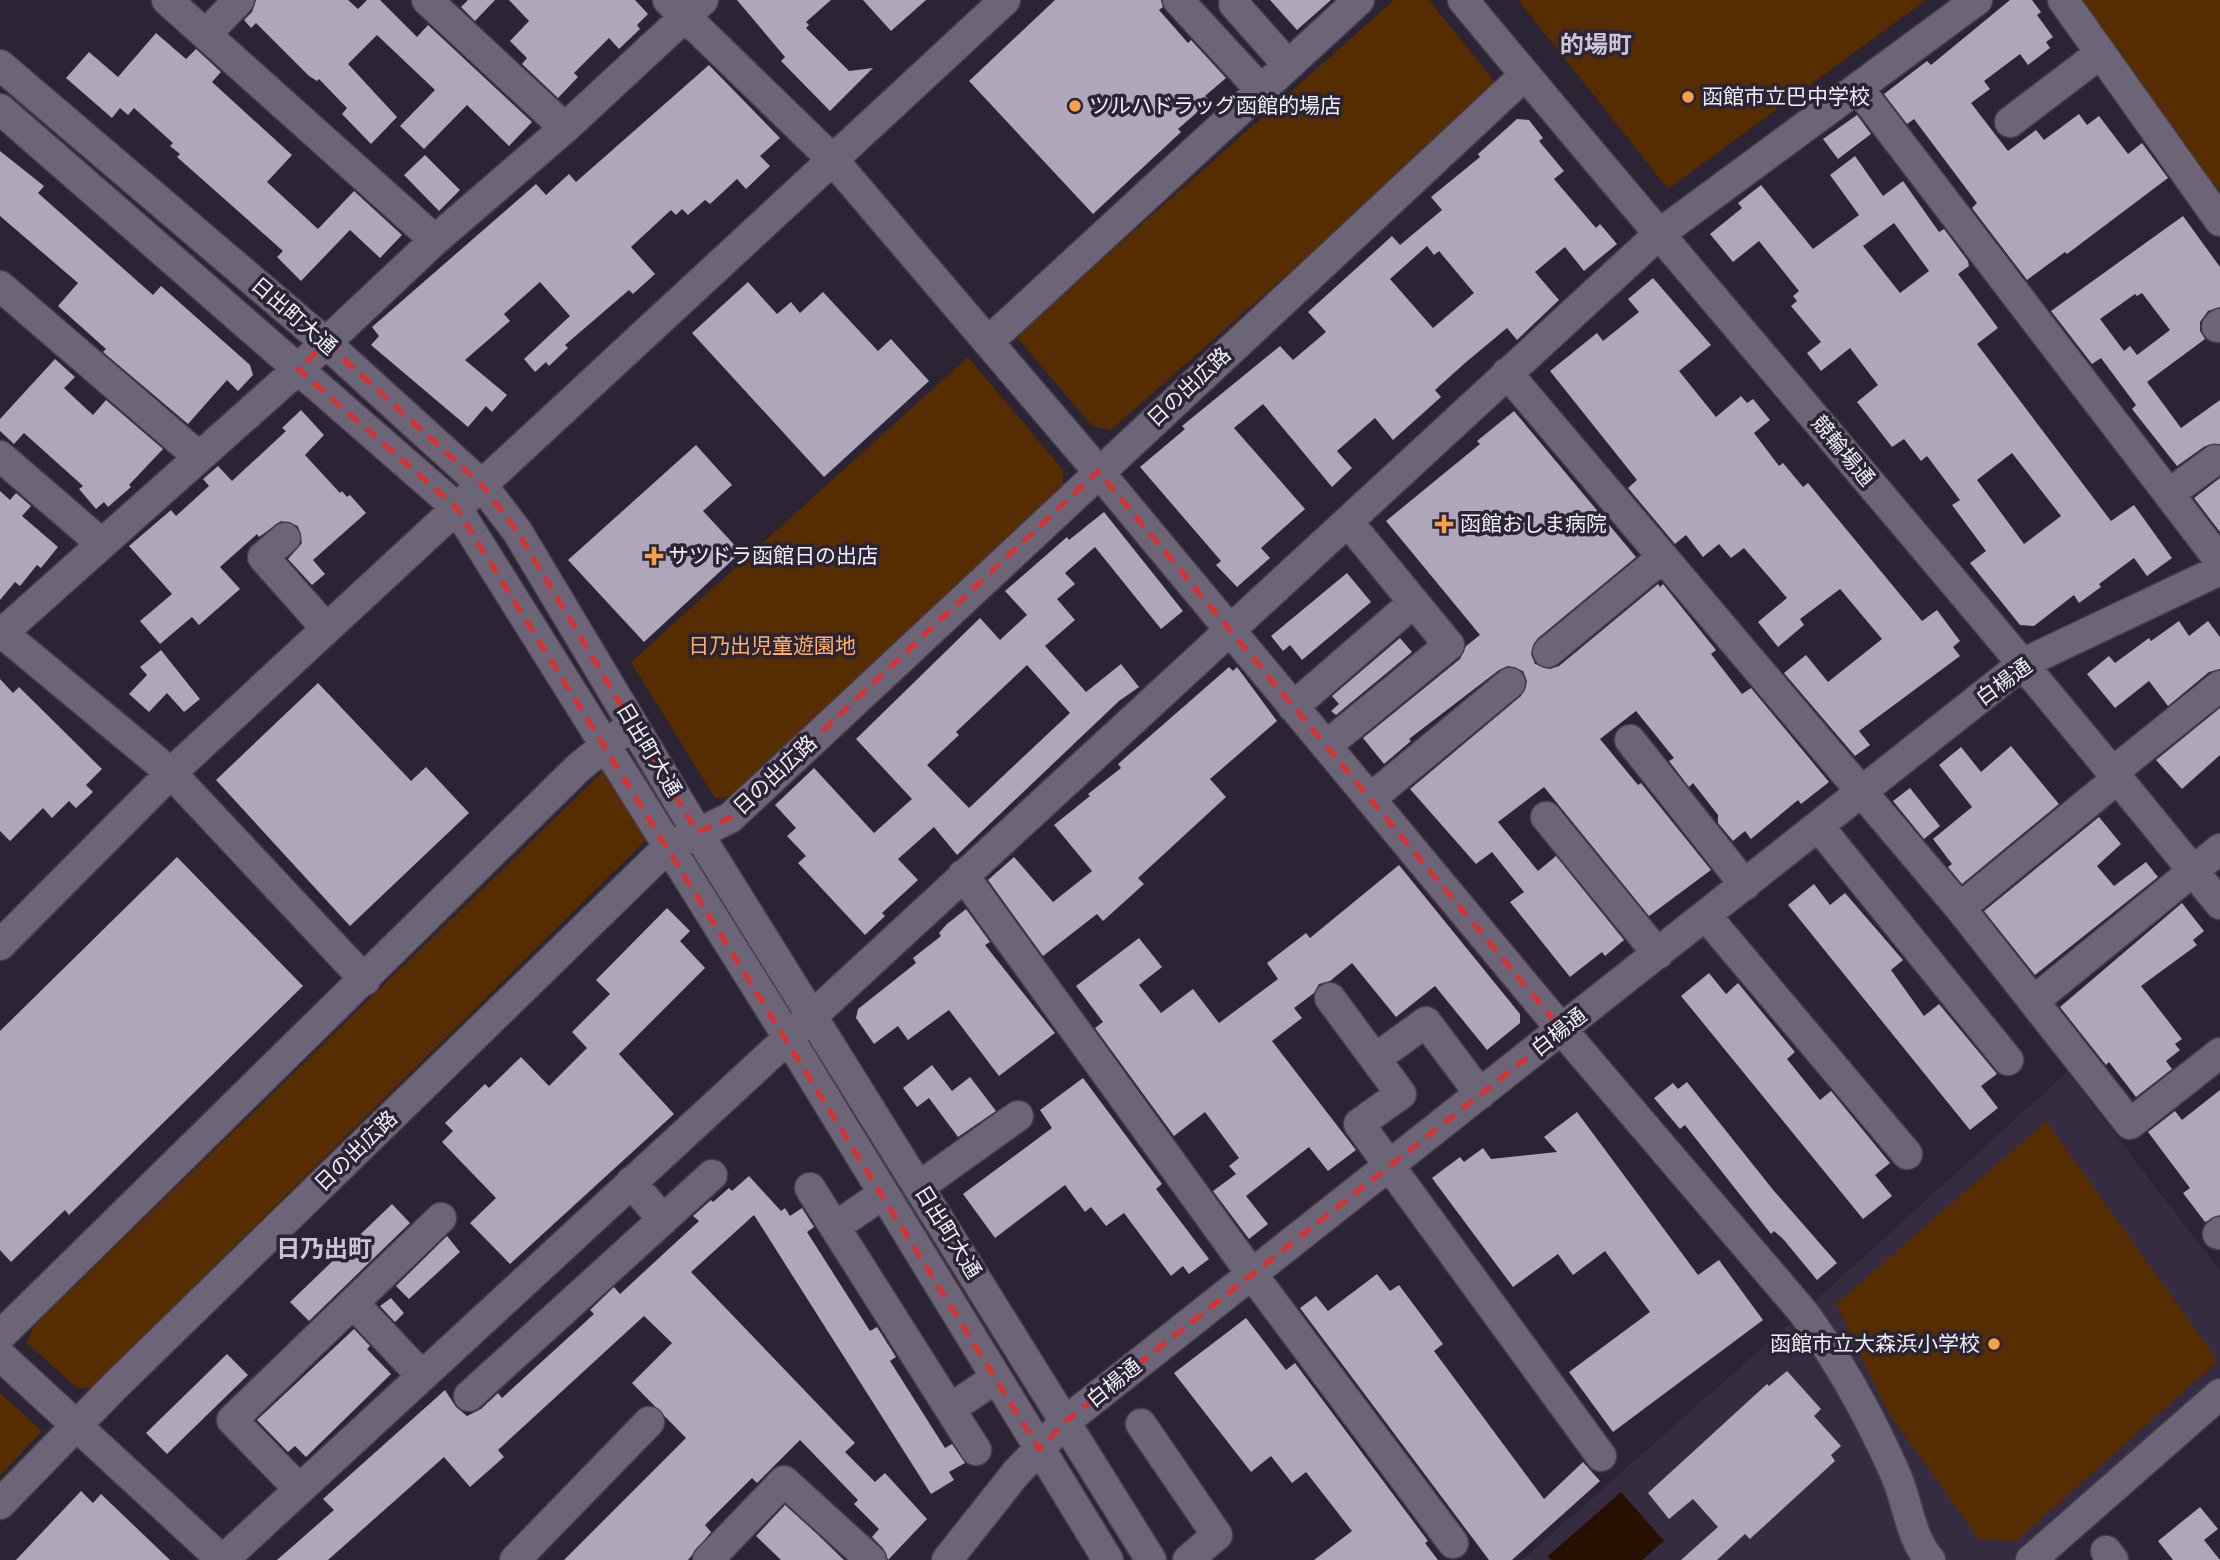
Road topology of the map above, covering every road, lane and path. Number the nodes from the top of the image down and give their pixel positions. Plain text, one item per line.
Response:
1 (167, 0) edge
2 (239, 0) edge
3 (427, 0) edge
4 (1178, 0) edge
5 (1359, 0) edge
6 (1463, 0) edge
7 (1977, 0) edge
8 (2063, 0) edge
9 (992, 4) edge
10 (1234, 4) dead end
11 (685, 6) edge
12 (206, 34) junction
13 (2101, 53) junction
14 (0, 65) edge
15 (1288, 65) junction
16 (1525, 75) junction
17 (1857, 88) junction
18 (1261, 90) junction
19 (0, 109) edge
20 (2010, 122) dead end
21 (565, 128) junction
22 (833, 160) junction
23 (2220, 221) edge
24 (1658, 235) junction
25 (435, 240) junction
26 (0, 286) edge
27 (988, 342) junction
28 (326, 343) junction
29 (298, 369) junction
30 (1507, 373) junction
31 (0, 456) edge
32 (199, 457) junction
33 (2215, 460) dead end
34 (1098, 471) junction
35 (481, 484) junction
36 (2169, 494) junction
37 (456, 507) junction
38 (1348, 522) junction
39 (285, 538) dead end
40 (102, 544) junction
41 (1663, 557) junction
42 (2220, 561) edge
43 (2220, 570) edge
44 (1414, 602) junction
45 (326, 628) junction
46 (1229, 630) junction
47 (1, 633) edge
48 (1548, 652) dead end
49 (2024, 663) junction
50 (1510, 683) dead end
51 (2220, 686) edge
52 (1293, 707) junction
53 (632, 724) junction
54 (1630, 740) dead end
55 (606, 745) junction
56 (1326, 746) junction
57 (171, 773) junction
58 (2115, 775) junction
59 (1861, 794) junction
60 (1370, 799) junction
61 (1546, 817) dead end
62 (1819, 827) junction
63 (697, 832) junction
64 (667, 848) junction
65 (2220, 849) edge
66 (2193, 871) junction
67 (962, 875) junction
68 (1745, 885) junction
69 (2220, 904) edge
70 (1960, 908) junction
71 (1706, 916) junction
72 (0, 945) edge
73 (1658, 954) junction
74 (365, 980) junction
75 (1330, 998) dead end
76 (2035, 1000) junction
77 (813, 1014) junction
78 (1562, 1030) junction
79 (788, 1037) junction
80 (2220, 1054) edge
81 (1375, 1059) junction
82 (2008, 1060) dead end
83 (1480, 1094) junction
84 (1017, 1116) dead end
85 (1907, 1154) dead end
86 (1389, 1165) junction
87 (712, 1175) dead end
88 (631, 1182) junction
89 (920, 1186) junction
90 (810, 1188) dead end
91 (883, 1194) junction
92 (442, 1218) dead end
93 (663, 1220) junction
94 (835, 1227) junction
95 (1251, 1273) junction
96 (353, 1303) junction
97 (478, 1324) junction
98 (0, 1335) edge
99 (0, 1355) edge
100 (509, 1360) junction
101 (422, 1376) junction
102 (996, 1378) junction
103 (2220, 1394) edge
104 (469, 1396) dead end
105 (950, 1409) junction
106 (1066, 1421) junction
107 (649, 1422) dead end
108 (76, 1424) junction
109 (1141, 1424) dead end
110 (1039, 1449) junction
111 (976, 1450) dead end
112 (1601, 1456) dead end
113 (299, 1489) junction
114 (0, 1504) edge
115 (1453, 1543) dead end
116 (222, 1560) edge
117 (515, 1560) edge
118 (709, 1560) edge
119 (872, 1560) edge
120 (947, 1560) edge
121 (1108, 1560) edge
122 (1151, 1560) edge
123 (1188, 1560) edge
124 (1930, 1560) edge
125 (2031, 1560) edge

1 - 12 street
2 - 12 street
3 - 21 street
4 - 18 street
5 - 15 street
6 - 16 street, 競輪場通
7 - 17 street
8 - 13 street
9 - 22 street
10 - 15 street
11 - 21 street
11 - 22 street
12 - 25 street
13 - 20 street
13 - 23 street
14 - 28 street, 日出町大通
15 - 18 street
16 - 24 street, 競輪場通
16 - 34 street, 日の出広路
17 - 24 street
17 - 36 street
18 - 27 street
19 - 29 street, 日出町大通
21 - 25 street
22 - 27 street
22 - 35 street
24 - 30 street
24 - 49 street, 競輪場通
25 - 28 street
26 - 32 street
27 - 34 street
28 - 29 street
28 - 35 street, 日出町大通
29 - 32 street
29 - 37 street, 日出町大通
30 - 38 street
30 - 41 street
31 - 40 street
32 - 40 street
33 - 36 street
34 - 46 street
34 - 63 street, 日の出広路
35 - 37 street
35 - 53 street, 日出町大通
36 - 42 street
37 - 45 street
37 - 55 street, 日出町大通
38 - 44 street
38 - 46 street
39 - 45 street
40 - 47 street
41 - 48 street
41 - 59 street
43 - 49 street, 白楊通
44 - 52 street
44 - 56 street
45 - 57 street
46 - 52 street
46 - 67 street
47 - 57 street
49 - 58 street, 競輪場通
49 - 59 street, 白楊通
50 - 60 street
51 - 58 street
52 - 56 street
53 - 55 street
53 - 63 street, 日出町大通
54 - 68 street
55 - 64 street, 日出町大通
55 - 74 street
56 - 60 street
57 - 72 street
57 - 74 street
58 - 66 street, 競輪場通
58 - 70 street
59 - 62 street, 白楊通
59 - 70 street
60 - 78 street
61 - 73 street
62 - 68 street, 白楊通
62 - 82 street
63 - 64 street, 日の出広路
63 - 77 street, 日出町大通
64 - 79 street, 日出町大通
64 - 108 street, 日の出広路
65 - 66 street
66 - 69 street, 競輪場通
66 - 76 street
67 - 77 street
67 - 95 street
68 - 71 street, 白楊通
70 - 76 street
71 - 73 street, 白楊通
71 - 85 street
73 - 78 street, 白楊通
74 - 98 street
75 - 81 street
76 - 80 street
77 - 79 street
77 - 89 street, 日出町大通
78 - 83 street, 白楊通
78 - 124 street
79 - 88 street
79 - 91 street, 日出町大通
81 - 83 street
81 - 86 street
83 - 86 street, 白楊通
84 - 89 street
86 - 95 street, 白楊通
86 - 112 street
87 - 93 street
88 - 93 street
88 - 97 street
89 - 106 street, 日出町大通
90 - 94 street
91 - 94 street
91 - 102 street, 日出町大通
92 - 96 street
93 - 100 street
94 - 105 street
95 - 106 street, 白楊通
95 - 115 street
96 - 101 street
96 - 113 street
97 - 100 street
97 - 101 street
99 - 108 street
100 - 104 street
101 - 113 street
102 - 105 street
102 - 110 street, 日出町大通
103 - 125 street
105 - 111 street
106 - 110 street, 白楊通
106 - 122 street, 日出町大通
107 - 117 street
108 - 114 street, 日の出広路
108 - 116 street
109 - 123 street
110 - 120 street, 白楊通
110 - 121 street, 日出町大通
113 - 116 street
118 - 119 street

